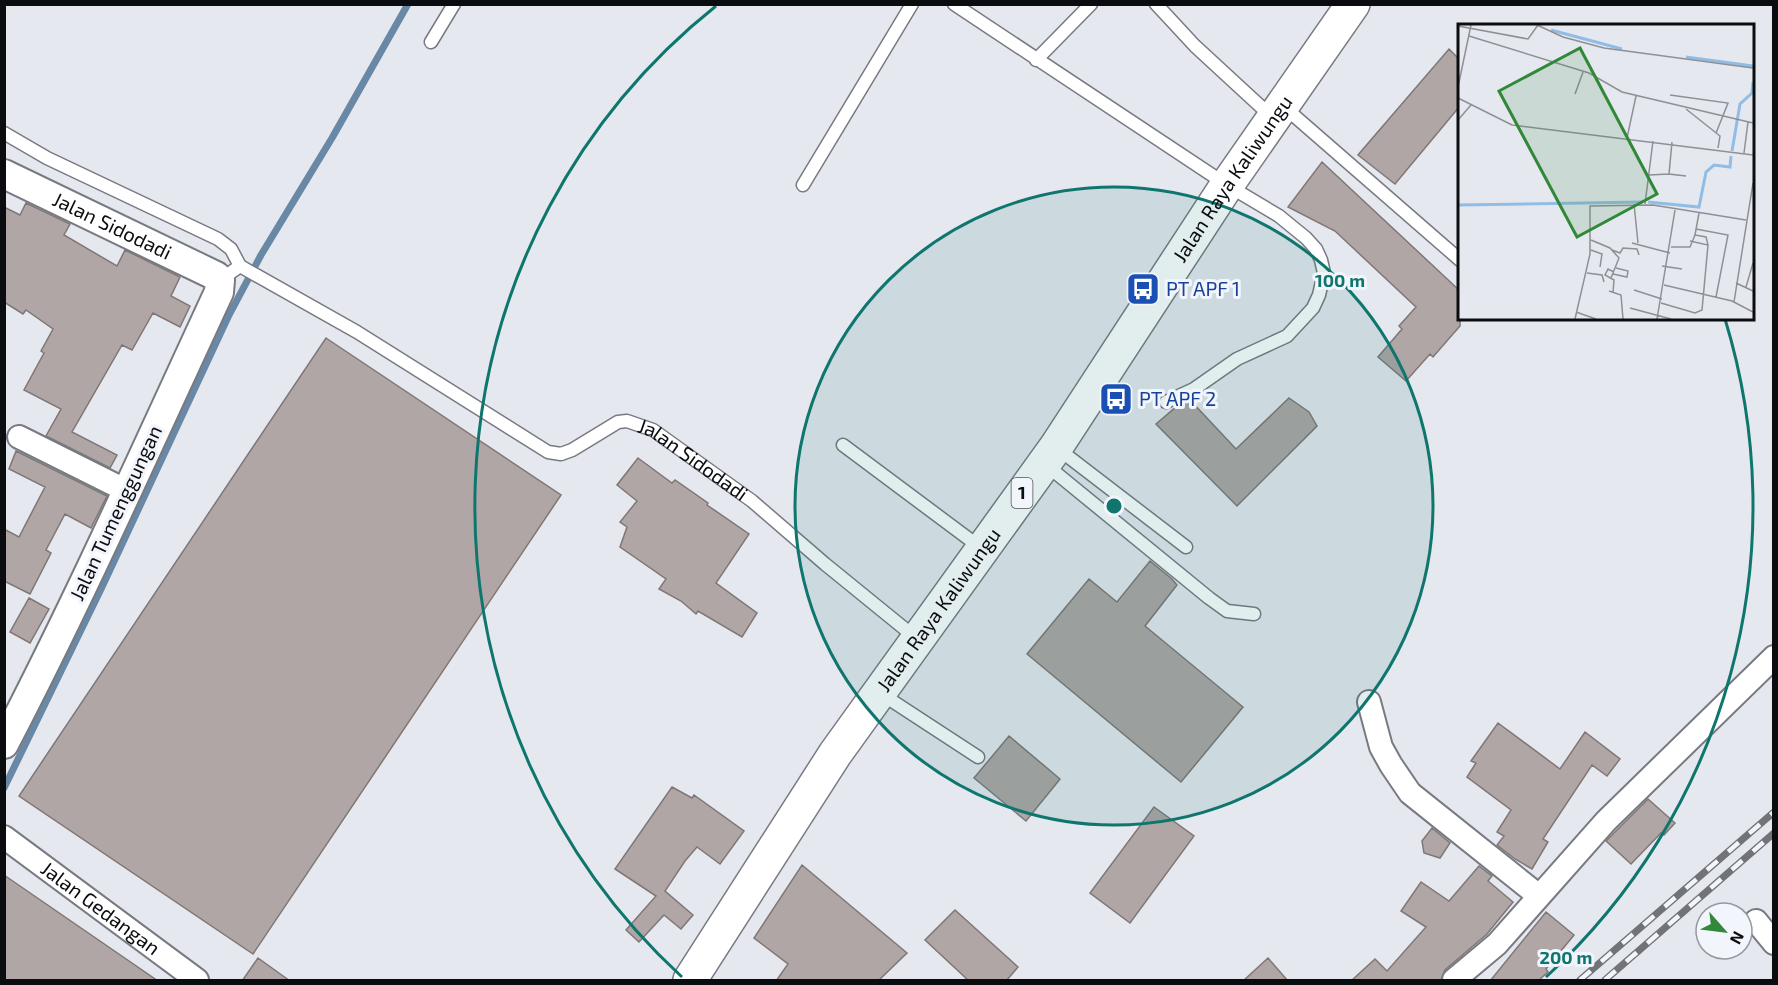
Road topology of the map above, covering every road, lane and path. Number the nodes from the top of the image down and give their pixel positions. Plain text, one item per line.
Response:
1 (454, 4) edge
2 (912, 4) edge
3 (954, 4) edge
4 (1091, 4) edge
5 (1156, 4) edge
6 (1353, 4) edge
7 (969, 8) edge
8 (431, 42) dead end
9 (1036, 60) junction
10 (1277, 112) junction
11 (4, 133) edge
12 (4, 174) edge
13 (803, 185) dead end
14 (1227, 185) junction
15 (1458, 258) edge
16 (235, 272) junction
17 (1166, 402) dead end
18 (19, 437) dead end
19 (843, 445) dead end
20 (1050, 455) junction
21 (128, 491) junction
22 (1186, 547) dead end
23 (982, 549) junction
24 (1254, 614) dead end
25 (917, 638) junction
26 (1773, 657) edge
27 (879, 693) junction
28 (1369, 702) dead end
29 (13, 705) edge
30 (4, 744) edge
31 (978, 757) dead end
32 (4, 837) edge
33 (1539, 896) junction
34 (1756, 921) dead end
35 (1773, 943) edge
36 (198, 981) edge
37 (690, 981) edge
38 (1454, 981) edge

1 - 8 lane
2 - 13 lane
3 - 7 lane
4 - 9 lane
5 - 10 lane
6 - 10 main road, Jalan Raya Kaliwungu / 1
7 - 9 lane
9 - 14 lane
10 - 14 main road, Jalan Raya Kaliwungu / 1
10 - 15 lane
11 - 16 lane
12 - 16 street, Jalan Sidodadi
14 - 17 lane
14 - 20 main road, Jalan Raya Kaliwungu / 1
16 - 21 street, Jalan Tumenggungan
16 - 25 lane, Jalan Sidodadi
18 - 21 street
19 - 23 lane
20 - 22 lane
20 - 23 main road, Jalan Raya Kaliwungu / 1
20 - 24 lane
21 - 29 street, Jalan Tumenggungan
23 - 25 main road, Jalan Raya Kaliwungu / 1
25 - 27 main road, Jalan Raya Kaliwungu / 1
26 - 33 street
27 - 31 lane
27 - 37 main road, Jalan Raya Kaliwungu / 1
28 - 33 street
29 - 30 street, Jalan Tumenggungan
32 - 36 street, Jalan Gedangan
33 - 38 street
34 - 35 street

